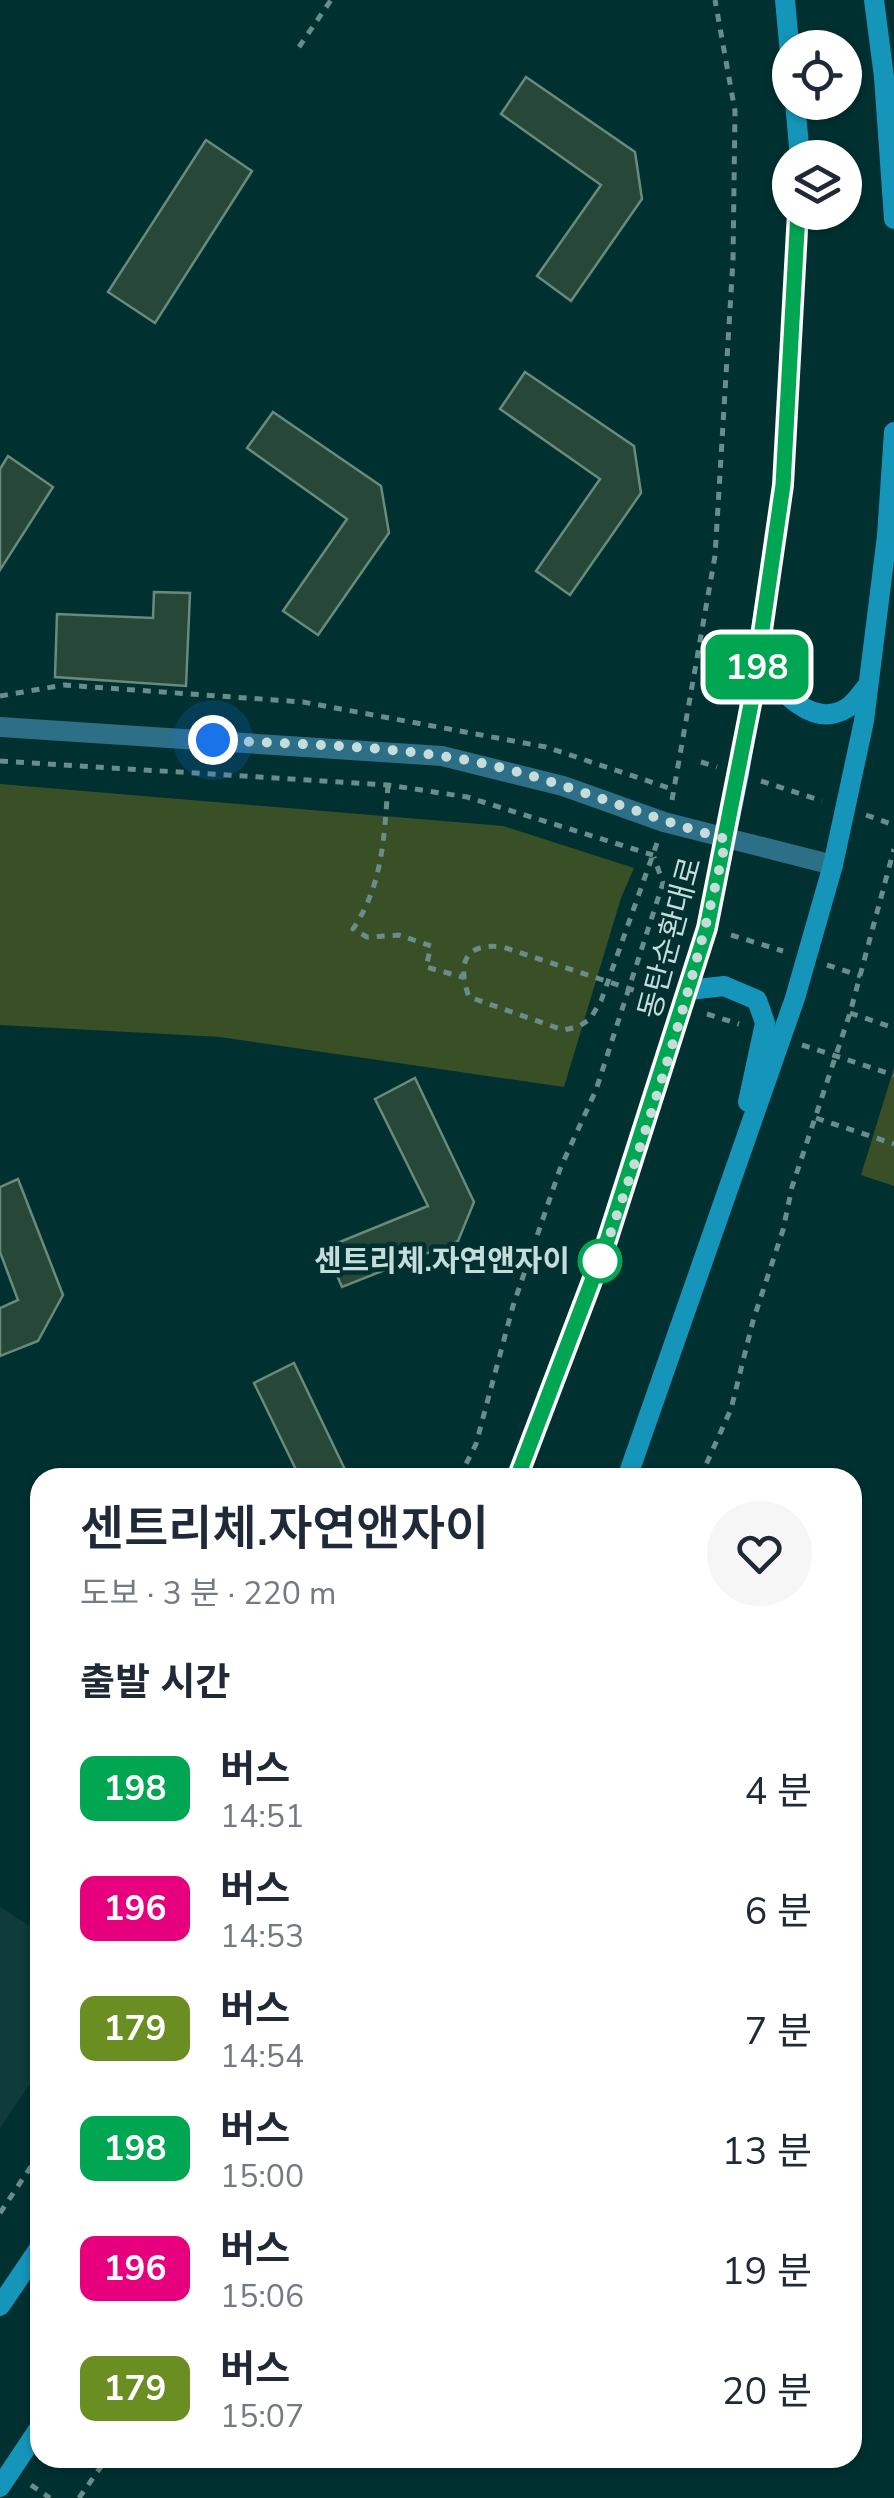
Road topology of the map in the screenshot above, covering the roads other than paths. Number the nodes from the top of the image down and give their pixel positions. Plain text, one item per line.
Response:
1 (784, 0) edge
2 (874, 0) edge
3 (787, 30) edge
4 (894, 219) edge
5 (797, 230) edge
6 (894, 432) edge
7 (758, 661) junction
8 (869, 684) junction
9 (0, 728) edge
10 (726, 839) junction
11 (832, 864) junction
12 (689, 990) junction
13 (740, 1159) junction
14 (521, 1468) edge
15 (631, 1468) edge
16 (30, 2262) edge
17 (0, 2306) edge
18 (30, 2442) edge
19 (0, 2487) edge

1 - 3 main road
2 - 4 main road
5 - 7 main road, 동탄순환대로
6 - 8 main road
7 - 8 main road
7 - 10 main road, 동탄순환대로
8 - 11 main road
9 - 10 street
10 - 11 street
10 - 12 main road, 동탄순환대로
11 - 13 main road
12 - 13 main road
12 - 14 main road, 동탄순환대로
13 - 15 main road
16 - 17 main road
18 - 19 main road

